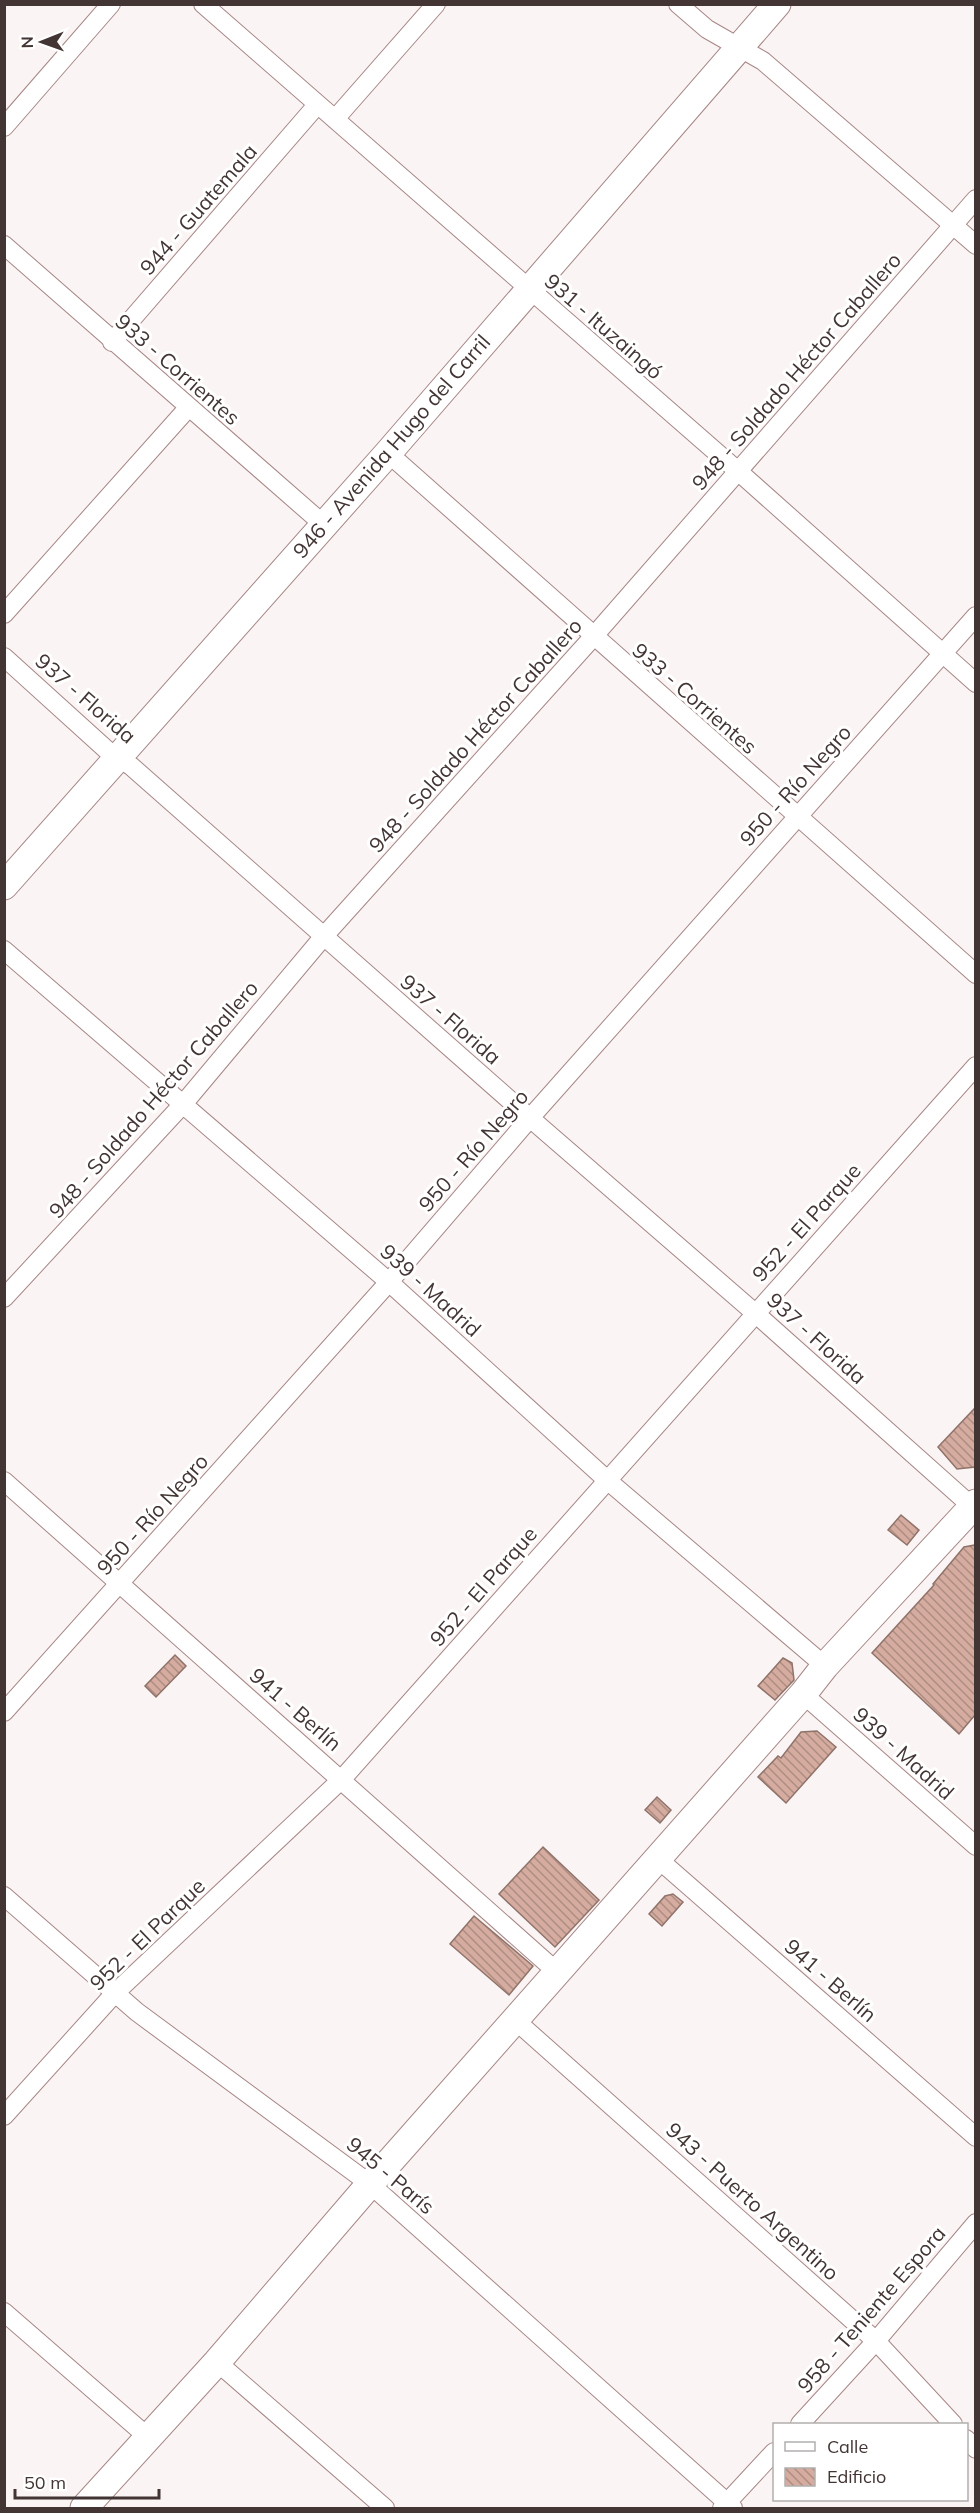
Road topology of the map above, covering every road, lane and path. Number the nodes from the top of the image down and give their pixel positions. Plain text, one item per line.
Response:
1 (111, 4) edge
2 (203, 4) edge
3 (436, 4) edge
4 (678, 4) edge
5 (777, 4) edge
6 (740, 47) junction
7 (317, 105) junction
8 (334, 118) junction
9 (4, 127) edge
10 (975, 199) edge
11 (952, 225) junction
12 (4, 245) edge
13 (975, 245) edge
14 (528, 290) junction
15 (112, 342) junction
16 (188, 408) junction
17 (388, 453) junction
18 (738, 472) junction
19 (323, 524) junction
20 (4, 614) edge
21 (975, 616) edge
22 (593, 637) junction
23 (942, 654) junction
24 (4, 657) edge
25 (975, 683) edge
26 (118, 758) junction
27 (796, 817) junction
28 (4, 886) edge
29 (324, 936) junction
30 (4, 950) edge
31 (975, 974) edge
32 (975, 1066) edge
33 (184, 1103) junction
34 (530, 1118) junction
35 (389, 1282) junction
36 (4, 1298) edge
37 (755, 1313) junction
38 (607, 1480) junction
39 (4, 1481) edge
40 (974, 1507) edge
41 (119, 1585) junction
42 (825, 1666) junction
43 (804, 1694) junction
44 (4, 1712) edge
45 (342, 1779) junction
46 (975, 1846) edge
47 (657, 1858) junction
48 (4, 1896) edge
49 (557, 1972) junction
50 (115, 1994) junction
51 (515, 2020) junction
52 (4, 2116) edge
53 (975, 2137) edge
54 (370, 2184) junction
55 (975, 2223) edge
56 (4, 2312) edge
57 (876, 2340) junction
58 (217, 2362) junction
59 (801, 2423) edge
60 (952, 2423) edge
61 (149, 2438) junction
62 (773, 2453) edge
63 (728, 2507) edge
64 (84, 2508) edge
65 (385, 2508) edge

1 - 9 street
2 - 7 street, 931 - Ituzaingó
3 - 8 street
4 - 6 street
5 - 6 main road, 946 - Avenida Hugo del Carril
6 - 11 street
6 - 14 main road, 946 - Avenida Hugo del Carril
7 - 8 street, 931 - Ituzaingó
7 - 15 street, 944 - Guatemala
8 - 14 street, 931 - Ituzaingó
10 - 11 street, 948 - Soldado Héctor Caballero
11 - 13 street
11 - 18 street, 948 - Soldado Héctor Caballero
12 - 15 street, 933 - Corrientes
14 - 17 main road, 946 - Avenida Hugo del Carril
14 - 18 street, 931 - Ituzaingó
15 - 16 street, 933 - Corrientes
16 - 19 street, 933 - Corrientes
16 - 20 street
17 - 19 main road, 946 - Avenida Hugo del Carril
17 - 22 street, 933 - Corrientes
18 - 22 street, 948 - Soldado Héctor Caballero
18 - 23 street, 931 - Ituzaingó
19 - 26 main road, 946 - Avenida Hugo del Carril
21 - 23 street, 950 - Río Negro
22 - 27 street, 933 - Corrientes
22 - 29 street, 948 - Soldado Héctor Caballero
23 - 25 street, 931 - Ituzaingó
23 - 27 street, 950 - Río Negro
24 - 26 street, 937 - Florida
26 - 28 main road, 946 - Avenida Hugo del Carril
26 - 29 street, 937 - Florida
27 - 31 street, 933 - Corrientes
27 - 34 street, 950 - Río Negro
29 - 33 street, 948 - Soldado Héctor Caballero
29 - 34 street, 937 - Florida
30 - 33 street, 939 - Madrid
32 - 37 street, 952 - El Parque
33 - 35 street, 939 - Madrid
33 - 36 street, 948 - Soldado Héctor Caballero
34 - 35 street, 950 - Río Negro
34 - 37 street, 937 - Florida
35 - 38 street, 939 - Madrid
35 - 41 street, 950 - Río Negro
37 - 38 street, 952 - El Parque
37 - 40 street, 937 - Florida
38 - 42 street, 939 - Madrid
38 - 45 street, 952 - El Parque
39 - 41 street, 941 - Berlín
40 - 42 main road
41 - 44 street, 950 - Río Negro
41 - 45 street, 941 - Berlín
42 - 43 main road
43 - 46 street, 939 - Madrid
43 - 47 main road
45 - 49 street, 941 - Berlín
45 - 50 street, 952 - El Parque
47 - 49 main road
47 - 53 street, 941 - Berlín
48 - 50 street, 945 - París
49 - 51 main road
50 - 52 street, 952 - El Parque
50 - 54 street, 945 - París
51 - 54 main road
51 - 57 street, 943 - Puerto Argentino
54 - 58 main road
54 - 63 street, 945 - París
55 - 57 street, 958 - Teniente Espora
56 - 61 street
57 - 59 street, 958 - Teniente Espora
57 - 60 street, 943 - Puerto Argentino
58 - 61 main road
58 - 65 street
61 - 64 main road
62 - 63 street

